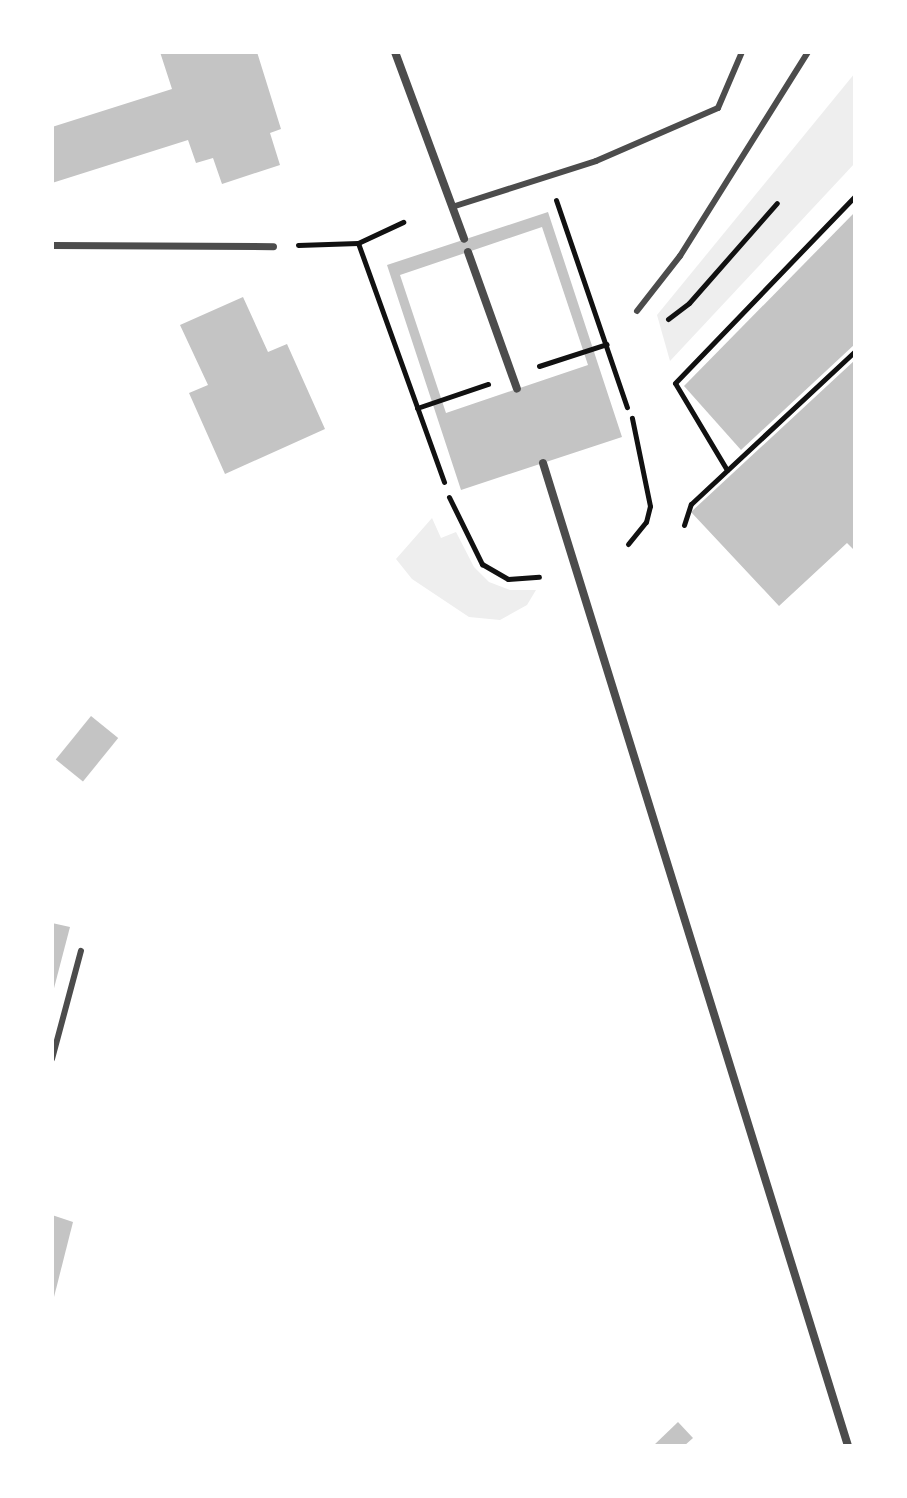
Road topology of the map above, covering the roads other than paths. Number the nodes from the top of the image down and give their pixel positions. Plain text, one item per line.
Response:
1 (395, 52) edge
2 (742, 52) edge
3 (808, 52) edge
4 (452, 207) junction
5 (464, 239) dead end
6 (52, 245) edge
7 (273, 246) road end
8 (468, 252) dead end
9 (637, 311) dead end
10 (517, 389) dead end
11 (543, 463) dead end
12 (81, 951) dead end
13 (52, 1059) edge
14 (848, 1446) edge

1 - 4 street
2 - 4 lane
3 - 9 lane
4 - 5 street
6 - 7 street
8 - 10 street
11 - 14 street
12 - 13 lane

